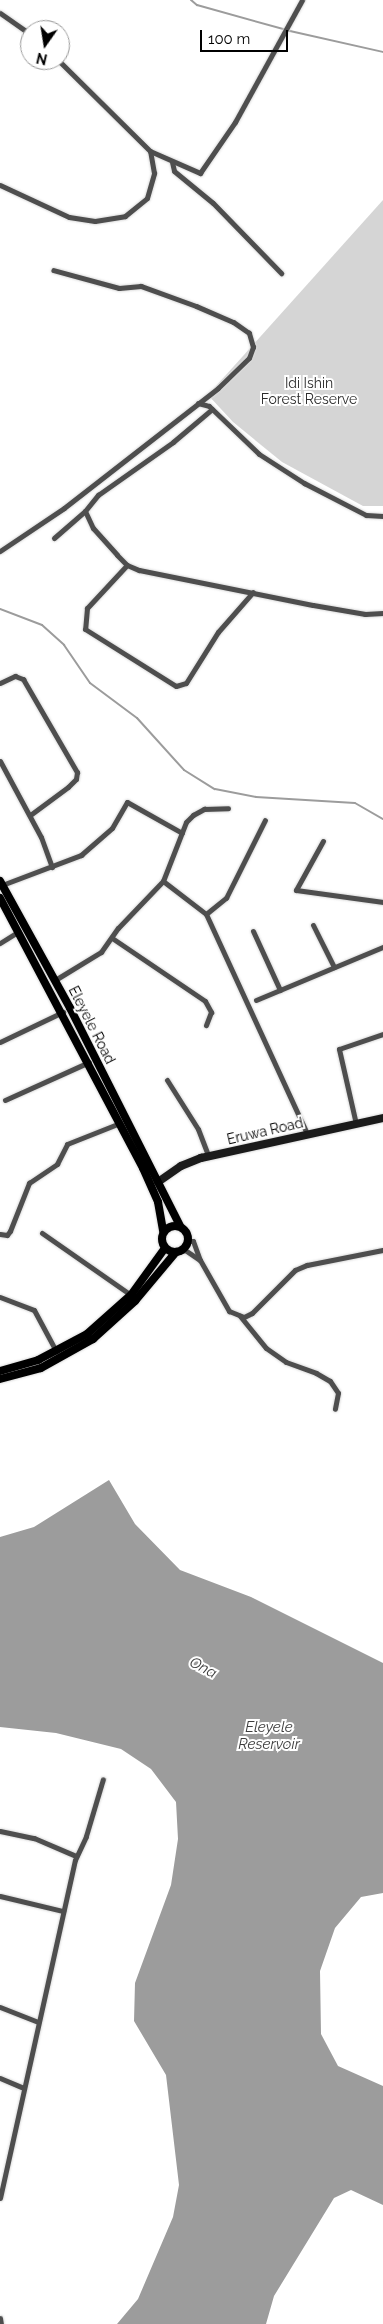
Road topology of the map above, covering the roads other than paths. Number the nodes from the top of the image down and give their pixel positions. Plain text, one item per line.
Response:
1 (302, 0) edge
2 (0, 14) edge
3 (20, 27) edge
4 (68, 70) edge
5 (150, 151) junction
6 (172, 162) junction
7 (0, 185) edge
8 (53, 270) dead end
9 (281, 273) dead end
10 (192, 408) junction
11 (212, 409) junction
12 (85, 511) junction
13 (383, 516) edge
14 (54, 538) dead end
15 (0, 550) edge
16 (127, 565) junction
17 (253, 592) junction
18 (383, 613) edge
19 (0, 683) edge
20 (0, 760) edge
21 (228, 808) dead end
22 (30, 815) junction
23 (265, 820) dead end
24 (182, 833) junction
25 (323, 841) dead end
26 (52, 867) junction
27 (163, 881) junction
28 (1, 883) edge
29 (0, 898) edge
30 (383, 902) edge
31 (206, 914) junction
32 (314, 925) dead end
33 (19, 931) junction
34 (253, 931) dead end
35 (112, 938) junction
36 (0, 943) edge
37 (383, 947) edge
38 (334, 967) junction
39 (55, 980) junction
40 (280, 990) junction
41 (256, 1000) dead end
42 (63, 1012) junction
43 (206, 1025) dead end
44 (383, 1034) edge
45 (0, 1042) edge
46 (89, 1062) junction
47 (167, 1080) dead end
48 (106, 1088) junction
49 (5, 1100) dead end
50 (118, 1110) junction
51 (383, 1118) edge
52 (120, 1124) junction
53 (356, 1124) junction
54 (307, 1134) junction
55 (209, 1157) junction
56 (155, 1185) junction
57 (180, 1226) junction
58 (163, 1231) junction
59 (0, 1234) edge
60 (42, 1234) dead end
61 (188, 1241) junction
62 (165, 1248) junction
63 (383, 1250) edge
64 (178, 1252) junction
65 (200, 1260) junction
66 (131, 1295) junction
67 (0, 1296) edge
68 (240, 1316) junction
69 (57, 1352) junction
70 (0, 1371) edge
71 (0, 1378) edge
72 (335, 1409) dead end
73 (103, 1779) dead end
74 (0, 1831) edge
75 (76, 1856) junction
76 (0, 1896) edge
77 (64, 1911) junction
78 (0, 2007) edge
79 (38, 2022) junction
80 (0, 2078) edge
81 (24, 2088) junction
82 (0, 2195) edge
83 (0, 2318) edge
84 (1, 2324) edge

1 - 6 street
2 - 3 street
4 - 5 street
5 - 6 street
5 - 7 street
6 - 9 street
8 - 10 street
10 - 11 street
10 - 15 street
11 - 12 street
11 - 13 street
12 - 14 street
12 - 16 street
16 - 17 street
16 - 17 street
17 - 18 street
19 - 22 street
20 - 22 street
21 - 24 street
22 - 26 street
23 - 31 street
24 - 26 street
24 - 27 street
25 - 30 street
26 - 28 street
27 - 31 street
27 - 35 street
28 - 39 main road, Eleyele Road
29 - 33 main road, Eleyele Road
31 - 54 street
32 - 38 street
33 - 36 street
33 - 42 main road, Eleyele Road
34 - 40 street
35 - 39 street
35 - 43 street
37 - 38 street
38 - 40 street
39 - 48 main road, Eleyele Road
40 - 41 street
42 - 45 street
42 - 46 main road, Eleyele Road
44 - 53 street
46 - 48 main road, Eleyele Road
46 - 49 street
47 - 55 street
48 - 50 main road, Eleyele Road
50 - 52 main road, Eleyele Road
50 - 56 main road, Eleyele Road
51 - 53 main road, Eruwa Road
52 - 56 main road, Eleyele Road
52 - 59 street
53 - 54 main road, Eruwa Road
54 - 55 main road, Eruwa Road
55 - 56 main road, Eruwa Road
56 - 57 main road
56 - 58 main road
57 - 58 main road
57 - 61 main road
58 - 62 main road
60 - 66 street
61 - 64 main road
61 - 65 street
62 - 64 main road
62 - 66 main road
63 - 68 street
64 - 65 street
64 - 71 main road
65 - 68 street
66 - 69 main road
67 - 69 street
68 - 72 street
69 - 70 main road
73 - 75 street
74 - 75 street
75 - 77 street
76 - 77 street
77 - 79 street
78 - 79 street
79 - 81 street
80 - 81 street
81 - 82 street
83 - 84 street

